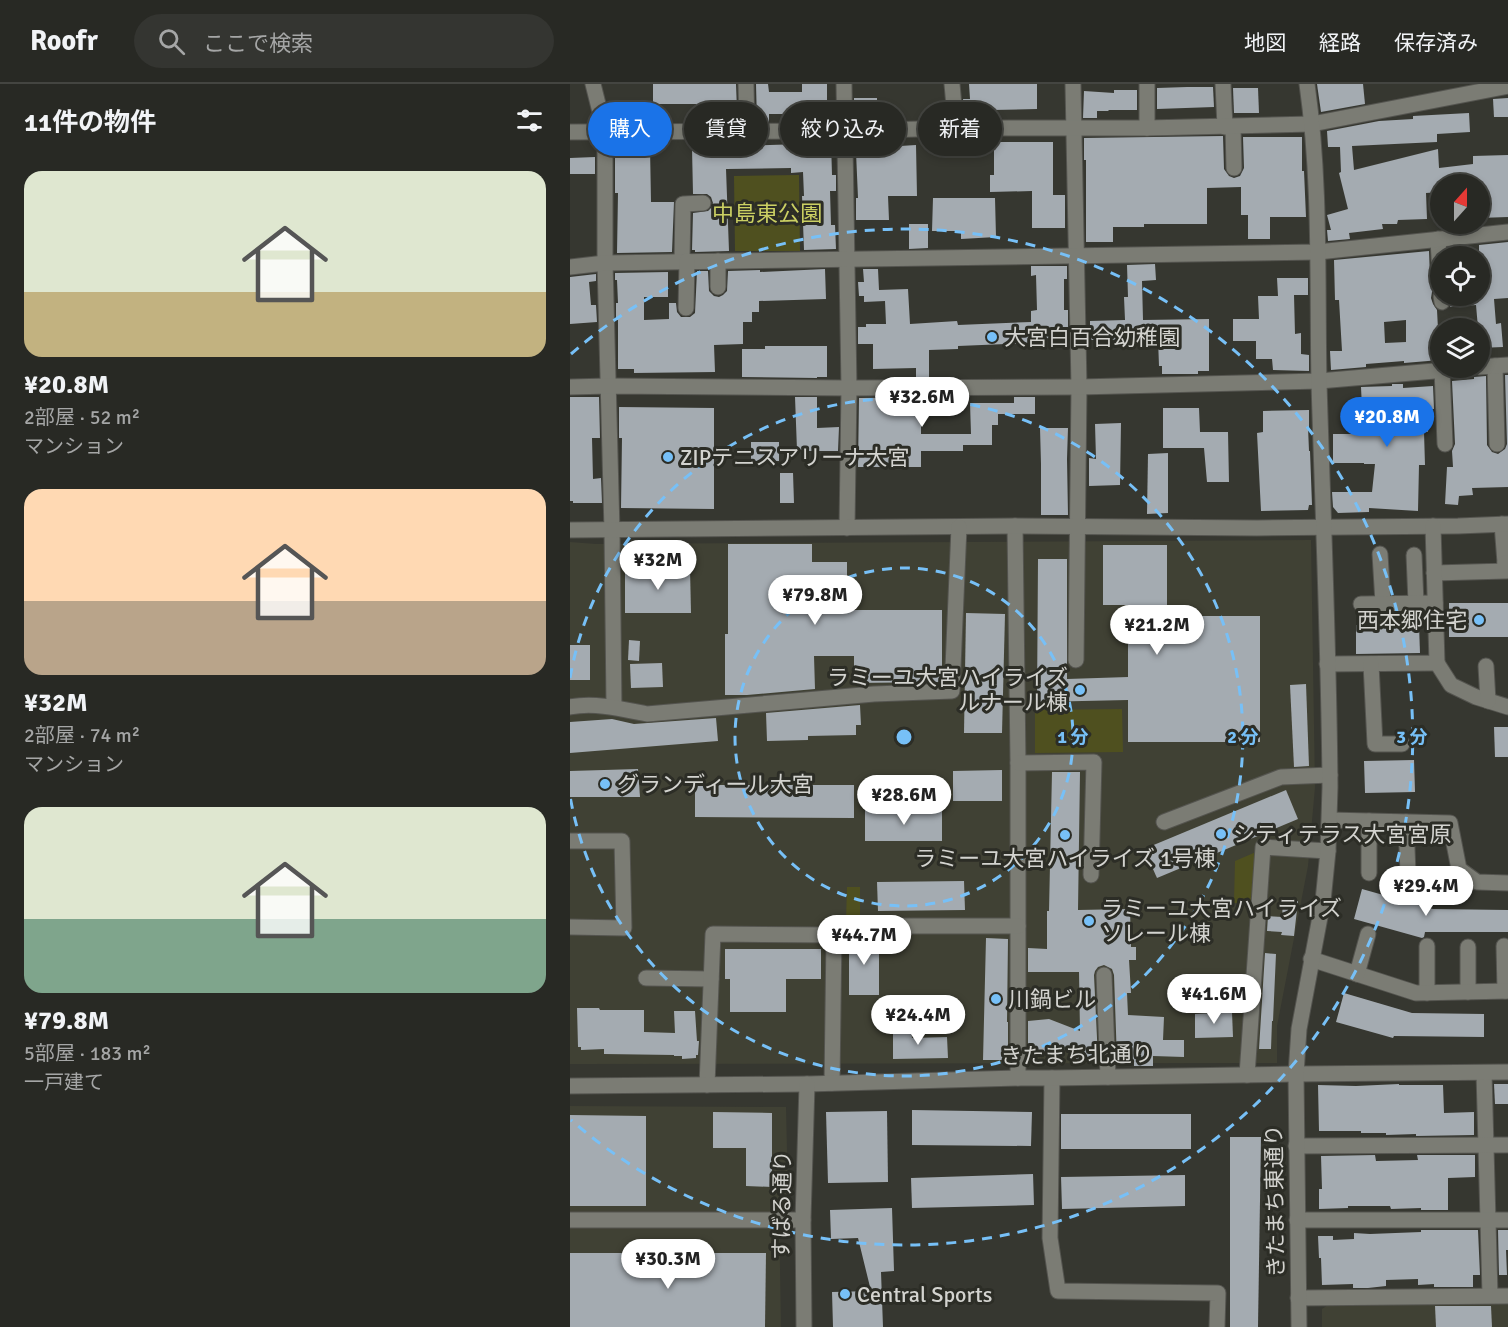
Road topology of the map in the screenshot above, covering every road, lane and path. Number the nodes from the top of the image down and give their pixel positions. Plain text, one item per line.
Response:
1 (593, 84) edge
2 (746, 84) edge
3 (844, 84) edge
4 (952, 84) edge
5 (1073, 84) edge
6 (1147, 84) edge
7 (1223, 84) edge
8 (1307, 84) edge
9 (1508, 86) edge
10 (598, 102) edge
11 (746, 102) edge
12 (844, 102) edge
13 (954, 102) edge
14 (1312, 124) junction
15 (1229, 127) junction
16 (1147, 128) junction
17 (1002, 129) edge
18 (1073, 129) junction
19 (570, 132) edge
20 (588, 132) edge
21 (605, 156) edge
22 (846, 156) edge
23 (1234, 168) dead end
24 (703, 202) dead end
25 (1508, 232) edge
26 (1438, 239) junction
27 (1438, 246) edge
28 (1318, 252) junction
29 (1076, 255) junction
30 (848, 259) junction
31 (685, 261) junction
32 (718, 261) junction
33 (605, 263) junction
34 (570, 267) edge
35 (718, 287) dead end
36 (686, 308) dead end
37 (1501, 365) edge
38 (1430, 370) edge
39 (1442, 378) edge
40 (1319, 381) junction
41 (608, 386) junction
42 (570, 387) edge
43 (1079, 387) junction
44 (849, 388) junction
45 (1445, 444) dead end
46 (1497, 444) dead end
47 (1505, 524) edge
48 (1016, 526) junction
49 (1433, 526) junction
50 (958, 527) junction
51 (1078, 527) junction
52 (847, 528) junction
53 (1324, 528) junction
54 (570, 530) edge
55 (612, 531) junction
56 (1380, 554) dead end
57 (1414, 555) dead end
58 (1507, 563) edge
59 (1434, 573) junction
60 (1383, 603) junction
61 (1416, 603) junction
62 (1435, 603) junction
63 (1361, 604) dead end
64 (1076, 660) dead end
65 (1437, 663) junction
66 (1327, 664) junction
67 (1371, 664) junction
68 (1486, 666) dead end
69 (1488, 701) junction
70 (570, 707) edge
71 (614, 707) junction
72 (1508, 707) edge
73 (1402, 744) dead end
74 (1018, 763) junction
75 (1330, 775) junction
76 (1330, 820) junction
77 (1369, 821) junction
78 (1164, 822) dead end
79 (1406, 822) junction
80 (570, 841) edge
81 (1328, 851) junction
82 (1369, 873) dead end
83 (1408, 874) dead end
84 (1091, 875) dead end
85 (1508, 883) edge
86 (861, 926) dead end
87 (1018, 926) junction
88 (570, 927) edge
89 (1368, 934) dead end
90 (1427, 946) dead end
91 (1504, 946) dead end
92 (1468, 947) dead end
93 (1311, 959) junction
94 (1357, 974) junction
95 (1104, 975) dead end
96 (646, 978) dead end
97 (711, 979) junction
98 (1506, 991) edge
99 (1468, 992) junction
100 (1427, 993) junction
101 (1484, 1072) junction
102 (1508, 1072) edge
103 (1296, 1074) junction
104 (1247, 1075) junction
105 (1018, 1077) junction
106 (1108, 1077) junction
107 (1052, 1078) junction
108 (832, 1083) junction
109 (807, 1084) junction
110 (708, 1085) junction
111 (570, 1086) edge
112 (1486, 1144) junction
113 (1508, 1145) edge
114 (1296, 1146) junction
115 (570, 1220) edge
116 (803, 1220) junction
117 (1297, 1220) junction
118 (1488, 1220) junction
119 (1508, 1220) edge
120 (1490, 1295) junction
121 (1508, 1296) edge
122 (1298, 1298) junction
123 (804, 1327) edge
124 (1217, 1327) edge
125 (1299, 1327) edge

1 - 10 street
2 - 11 street
3 - 12 street
4 - 13 street
5 - 18 street
6 - 16 street
7 - 15 street
8 - 14 street, きたまち東通り
9 - 14 street
14 - 15 street
14 - 28 street, きたまち東通り
15 - 16 street
15 - 23 street
16 - 18 street
17 - 18 street
18 - 29 street
19 - 20 street
21 - 33 street
22 - 30 street
24 - 31 street
25 - 26 street
26 - 27 street
26 - 28 street
28 - 29 street
28 - 40 street, きたまち東通り
29 - 30 street
29 - 43 street
30 - 32 street
30 - 44 street
31 - 32 street
31 - 33 street
31 - 36 street
32 - 35 street
33 - 34 street
33 - 41 street
37 - 46 street
38 - 40 street
39 - 45 street
40 - 43 street
40 - 53 street, きたまち東通り
41 - 42 street
41 - 44 street
41 - 55 street
43 - 44 street
43 - 51 street
44 - 52 street
47 - 49 street
47 - 58 street
48 - 50 street
48 - 51 street
48 - 74 street
49 - 53 street
49 - 59 street
50 - 52 street
50 - 71 street
51 - 53 street
51 - 64 street
52 - 55 street
53 - 66 street, きたまち東通り
54 - 55 street
55 - 71 street
56 - 60 street
57 - 61 street
58 - 59 street
59 - 62 street
60 - 61 street
60 - 63 street
61 - 62 street
62 - 65 street
65 - 67 street
65 - 69 street
66 - 67 street
66 - 75 street, きたまち東通り
67 - 73 street
68 - 69 street
69 - 72 street
70 - 71 street
74 - 84 street
74 - 87 street
75 - 76 street, きたまち東通り
75 - 78 street
76 - 77 street
76 - 81 street, きたまち東通り
77 - 79 street
77 - 82 street
79 - 83 street
79 - 85 street
80 - 88 street
81 - 93 street, きたまち東通り
81 - 104 street
86 - 87 street
87 - 105 street
89 - 94 street
90 - 100 street
91 - 98 street
92 - 99 street
93 - 94 street
93 - 103 street, きたまち東通り
94 - 100 street
95 - 106 street
96 - 97 street
97 - 108 street
97 - 110 street
98 - 99 street
99 - 100 street
101 - 102 street, きたまち北通り
101 - 103 street, きたまち北通り
101 - 112 street
103 - 104 street, きたまち北通り
103 - 114 street, きたまち東通り
104 - 106 street, きたまち北通り
105 - 107 street, きたまち北通り
105 - 108 street, きたまち北通り
106 - 107 street, きたまち北通り
107 - 124 street
108 - 109 street, きたまち北通り
109 - 110 street, きたまち北通り
109 - 116 street, すばる通り
110 - 111 street, きたまち北通り
112 - 113 street
112 - 114 street
112 - 118 street
114 - 117 street, きたまち東通り
115 - 116 street
116 - 123 street, すばる通り
117 - 118 street
117 - 122 street, きたまち東通り
118 - 119 street
118 - 120 street
120 - 121 street
120 - 122 street
122 - 125 street, きたまち東通り

